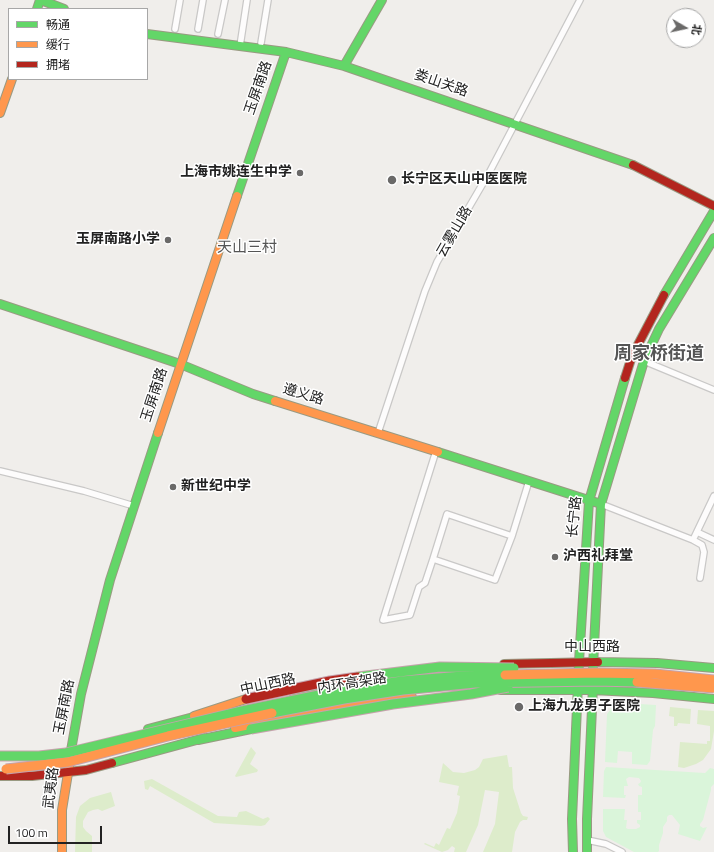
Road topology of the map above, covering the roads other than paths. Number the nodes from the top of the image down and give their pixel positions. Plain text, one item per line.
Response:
1 (40, 0) edge
2 (180, 0) edge
3 (203, 0) edge
4 (225, 0) edge
5 (247, 0) edge
6 (268, 0) edge
7 (382, 0) edge
8 (580, 0) edge
9 (61, 8) edge
10 (175, 29) dead end
11 (198, 29) dead end
12 (148, 34) edge
13 (218, 34) dead end
14 (261, 43) dead end
15 (240, 46) junction
16 (286, 52) junction
17 (344, 66) junction
18 (12, 80) edge
19 (0, 113) edge
20 (514, 124) junction
21 (714, 206) edge
22 (714, 211) edge
23 (714, 238) edge
24 (0, 304) edge
25 (644, 361) junction
26 (180, 364) junction
27 (714, 390) edge
28 (378, 432) junction
29 (436, 451) junction
30 (0, 471) edge
31 (529, 481) junction
32 (714, 496) edge
33 (589, 500) junction
34 (601, 504) junction
35 (134, 506) junction
36 (697, 532) junction
37 (512, 536) junction
38 (693, 540) junction
39 (714, 540) edge
40 (433, 559) junction
41 (700, 578) dead end
42 (579, 662) junction
43 (594, 662) junction
44 (714, 667) edge
45 (596, 672) junction
46 (714, 680) edge
47 (531, 682) junction
48 (714, 688) edge
49 (578, 690) junction
50 (592, 690) junction
51 (714, 699) edge
52 (194, 716) junction
53 (198, 740) junction
54 (71, 752) junction
55 (0, 755) edge
56 (0, 769) edge
57 (68, 772) junction
58 (0, 776) edge
59 (587, 840) junction
60 (62, 852) edge
61 (573, 852) edge
62 (587, 852) edge
63 (622, 852) edge

1 - 9 main road
2 - 10 street
3 - 11 street
4 - 13 street
5 - 15 street
6 - 14 street
7 - 17 main road
8 - 20 street, 云雾山路
12 - 15 main road, 娄山关路
15 - 16 main road, 娄山关路
16 - 17 main road, 娄山关路
16 - 26 main road, 玉屏南路
17 - 20 main road, 娄山关路
18 - 19 main road
20 - 21 main road, 娄山关路
20 - 28 street, 云雾山路
22 - 33 main road, 长宁路
23 - 25 main road, 长宁路
24 - 26 main road, 遵义路
25 - 27 street
25 - 34 main road, 长宁路
26 - 28 main road, 遵义路
26 - 35 main road, 玉屏南路
28 - 29 main road, 遵义路
29 - 31 main road, 遵义路
29 - 40 street
30 - 35 street
31 - 33 main road, 遵义路
31 - 37 street
32 - 36 street
33 - 34 main road, 遵义路
33 - 42 main road, 长宁路
34 - 38 street
34 - 43 main road, 长宁路
35 - 54 main road, 玉屏南路
36 - 38 street
36 - 39 street
37 - 40 street
37 - 40 street
38 - 41 street
42 - 43 main road, 中山西路
42 - 49 main road, 长宁路
42 - 52 main road, 中山西路
43 - 44 main road, 中山西路
43 - 50 main road, 长宁路
45 - 46 main road, 内环高架路, bridge
45 - 52 main road, bridge
45 - 55 main road, 内环高架路, bridge
47 - 48 main road, 内环高架路, bridge
47 - 53 main road, bridge
47 - 56 main road, 内环高架路, bridge
49 - 50 main road
49 - 53 main road
49 - 61 main road, 长宁路
50 - 51 main road
50 - 59 main road, 长宁路
52 - 54 main road, 中山西路
53 - 57 main road
54 - 55 main road, 中山西路
54 - 57 main road, 武夷路
57 - 58 main road
57 - 60 main road, 武夷路
59 - 62 main road, 长宁路
59 - 63 street

